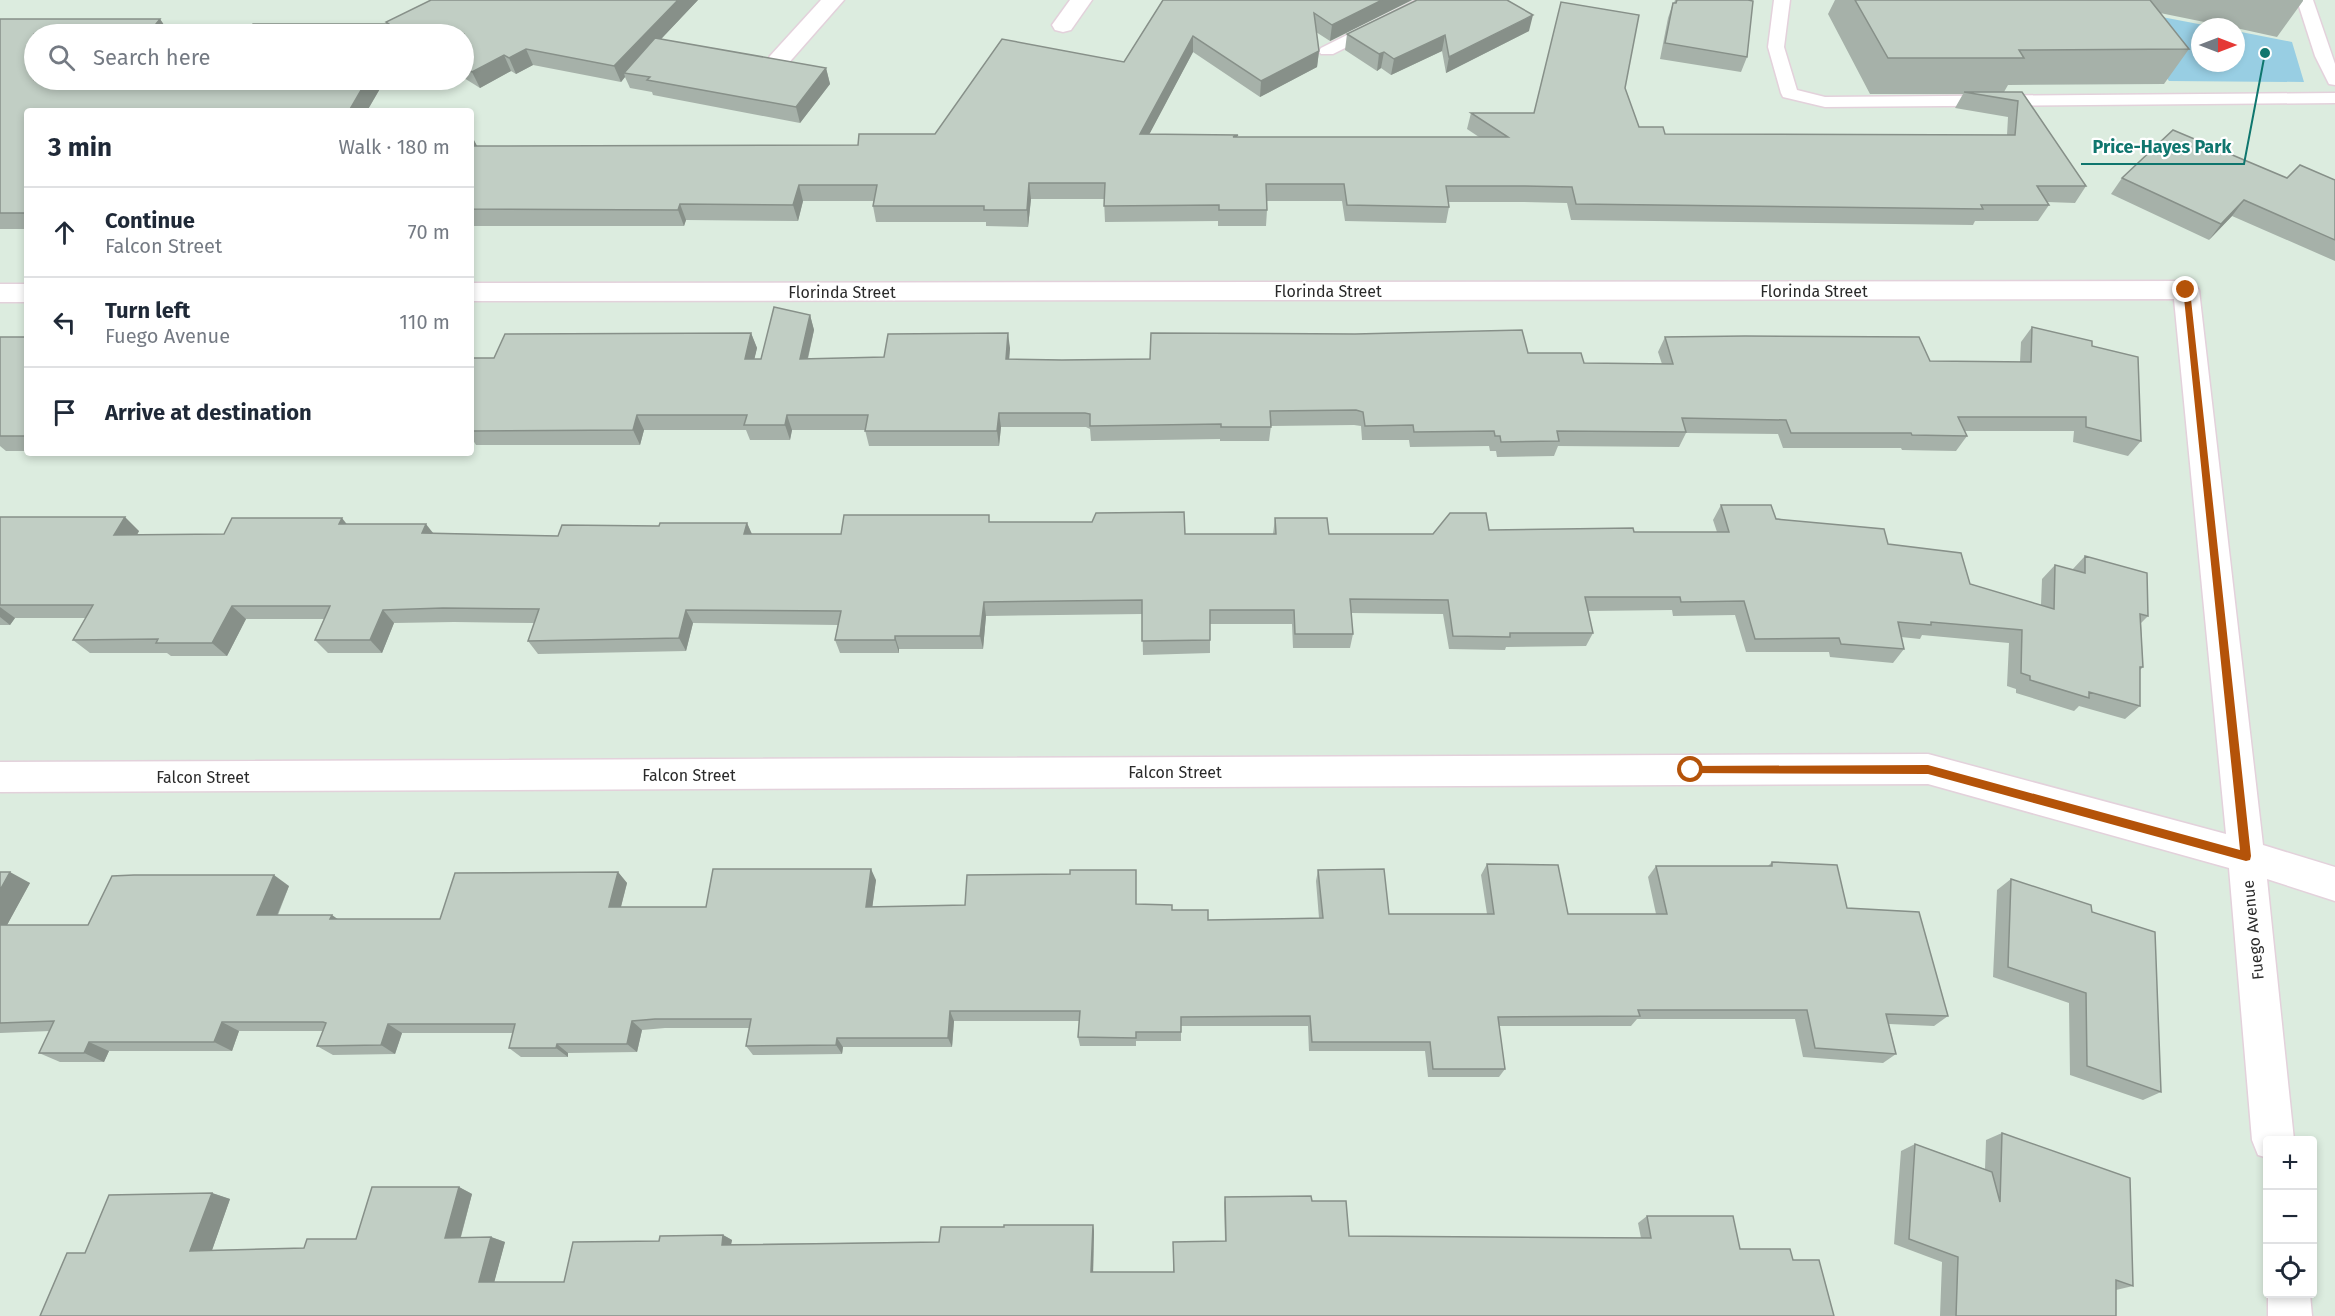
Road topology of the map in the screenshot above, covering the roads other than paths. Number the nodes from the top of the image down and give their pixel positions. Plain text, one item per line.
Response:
1 (833, 0) edge
2 (1081, 0) edge
3 (1429, 0) edge
4 (1782, 0) edge
5 (2305, 0) edge
6 (1063, 24) dead end
7 (1327, 51) dead end
8 (778, 61) edge
9 (2335, 80) edge
10 (2335, 98) edge
11 (2186, 290) joint
12 (474, 292) edge
13 (0, 293) edge
14 (24, 293) edge
15 (0, 777) edge
16 (2246, 856) junction
17 (2335, 884) edge
18 (2273, 1136) edge
19 (2288, 1298) edge
20 (2290, 1316) edge

1 - 8 street
2 - 6 street
3 - 7 lane
4 - 10 lane
5 - 9 lane
11 - 12 street, Florinda Street
11 - 16 street, Fuego Avenue
13 - 14 street
15 - 16 street, Falcon Street
16 - 17 street, Falcon Street
16 - 18 street, Fuego Avenue
19 - 20 street

